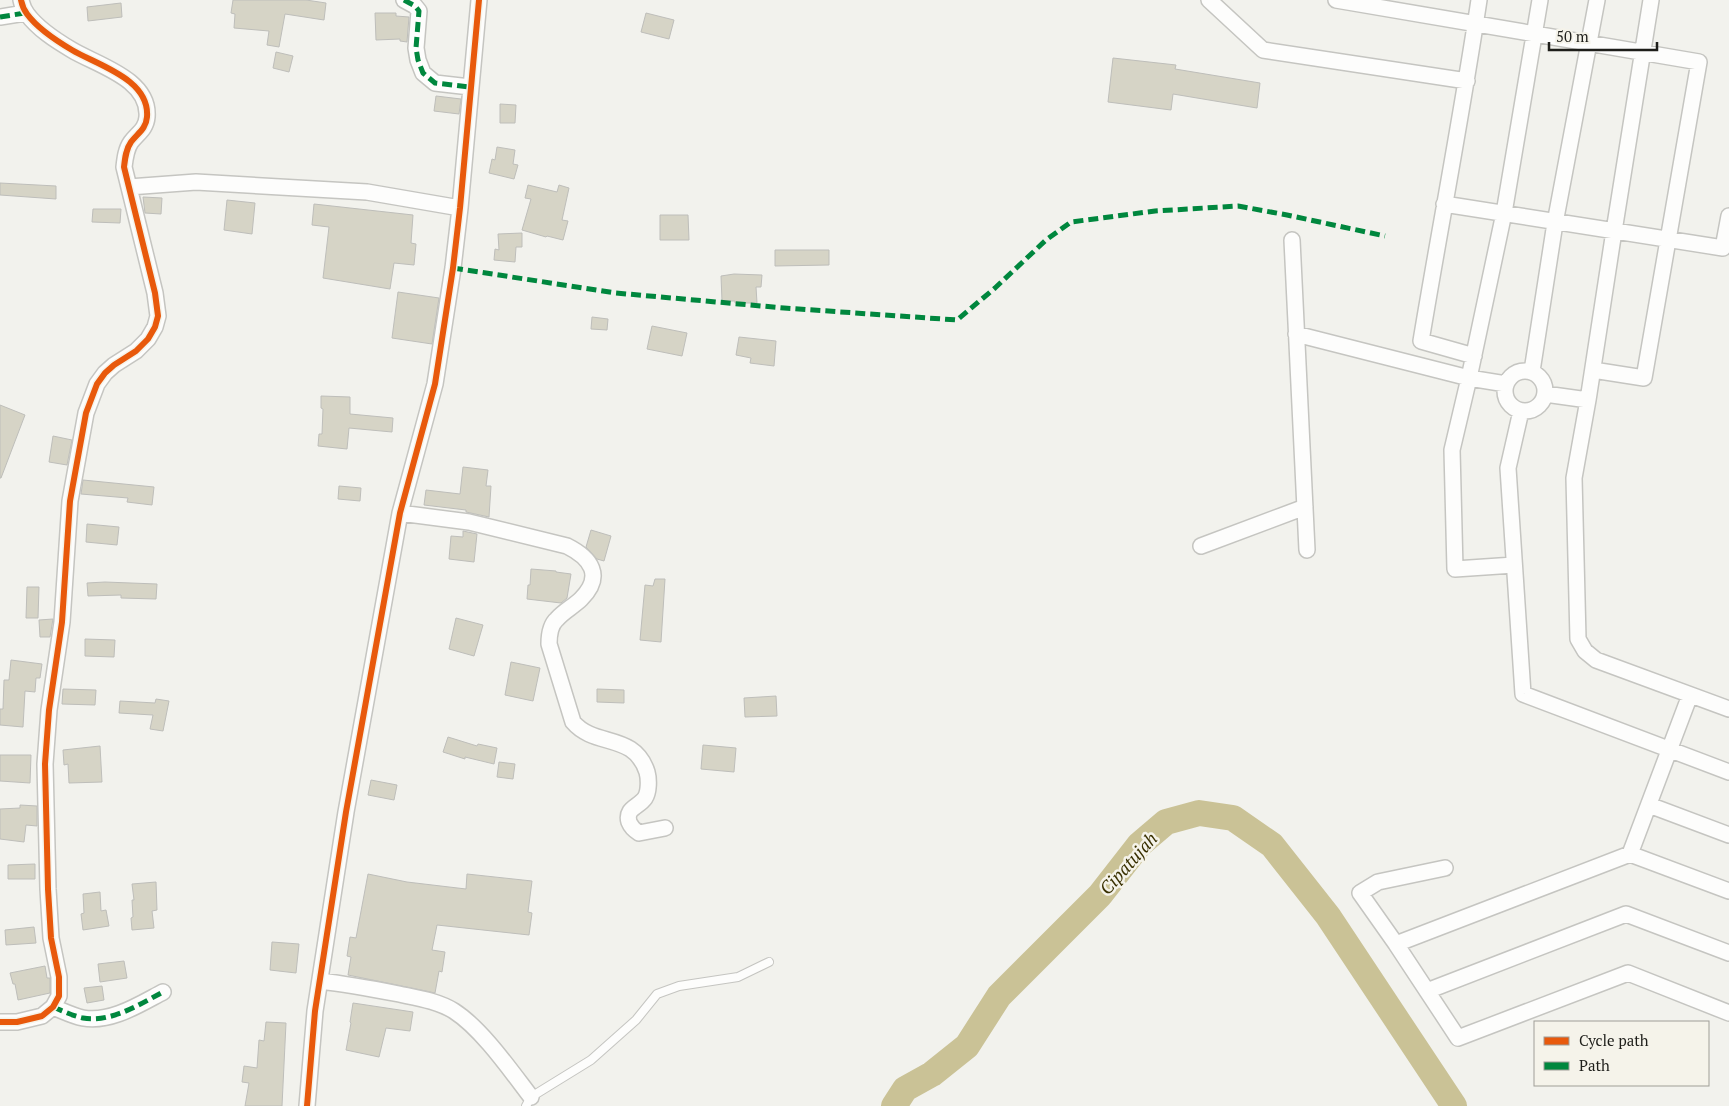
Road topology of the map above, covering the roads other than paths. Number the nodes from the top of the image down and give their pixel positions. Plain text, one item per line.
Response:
1 (404, 0) edge
2 (478, 0) edge
3 (1209, 0) edge
4 (1336, 0) edge
5 (1479, 0) edge
6 (1540, 0) edge
7 (1597, 0) edge
8 (1651, 0) edge
9 (23, 6) edge
10 (0, 17) edge
11 (1476, 23) junction
12 (1535, 33) junction
13 (1590, 43) junction
14 (1643, 52) junction
15 (1468, 81) junction
16 (470, 87) junction
17 (129, 187) junction
18 (1444, 204) junction
19 (460, 208) junction
20 (1504, 213) junction
21 (1729, 216) edge
22 (1555, 222) junction
23 (1614, 230) junction
24 (1668, 239) junction
25 (1292, 240) dead end
26 (1296, 334) junction
27 (1474, 356) junction
28 (1593, 370) junction
29 (1532, 371) junction
30 (1469, 378) junction
31 (1506, 384) junction
32 (1545, 394) junction
33 (1588, 400) junction
34 (1521, 411) junction
35 (1305, 507) junction
36 (400, 514) junction
37 (1201, 546) dead end
38 (1307, 550) dead end
39 (1514, 565) junction
40 (1690, 695) junction
41 (1729, 710) edge
42 (1670, 749) junction
43 (1729, 772) edge
44 (1649, 805) junction
45 (665, 828) dead end
46 (1729, 835) edge
47 (1630, 854) junction
48 (1445, 868) dead end
49 (1729, 891) edge
50 (1396, 944) junction
51 (1729, 953) edge
52 (769, 962) dead end
53 (320, 981) junction
54 (1427, 991) junction
55 (164, 992) dead end
56 (53, 1007) junction
57 (1729, 1013) edge
58 (0, 1022) edge
59 (529, 1102) edge
60 (307, 1106) edge

1 - 16 street
2 - 16 street
3 - 15 street
4 - 11 street
5 - 11 street
6 - 12 street
7 - 13 street
8 - 14 street
9 - 10 street
9 - 17 street
11 - 12 street
11 - 15 street
12 - 13 street
12 - 20 street
13 - 14 street
13 - 22 street
14 - 23 street
14 - 24 street
15 - 18 street
16 - 19 street
17 - 19 street
17 - 56 street
18 - 20 street
18 - 27 street
19 - 36 street
20 - 22 street
20 - 27 street
21 - 24 street
22 - 23 street
22 - 29 street
23 - 24 street
23 - 28 street
24 - 28 street
25 - 26 street
26 - 30 street
26 - 35 street
27 - 30 street
28 - 33 street
29 - 31 street
29 - 32 street
30 - 31 street
30 - 39 street
31 - 34 street
32 - 33 street
32 - 34 street
33 - 40 street
34 - 39 street
35 - 37 street
35 - 38 street
36 - 45 street
36 - 53 street
39 - 42 street
40 - 41 street
40 - 42 street
42 - 43 street
42 - 44 street
44 - 46 street
44 - 47 street
47 - 49 street
47 - 50 street
48 - 50 street
50 - 54 street
51 - 54 street
52 - 59 lane
53 - 59 street
53 - 60 street
54 - 57 street
55 - 56 street
56 - 58 street

